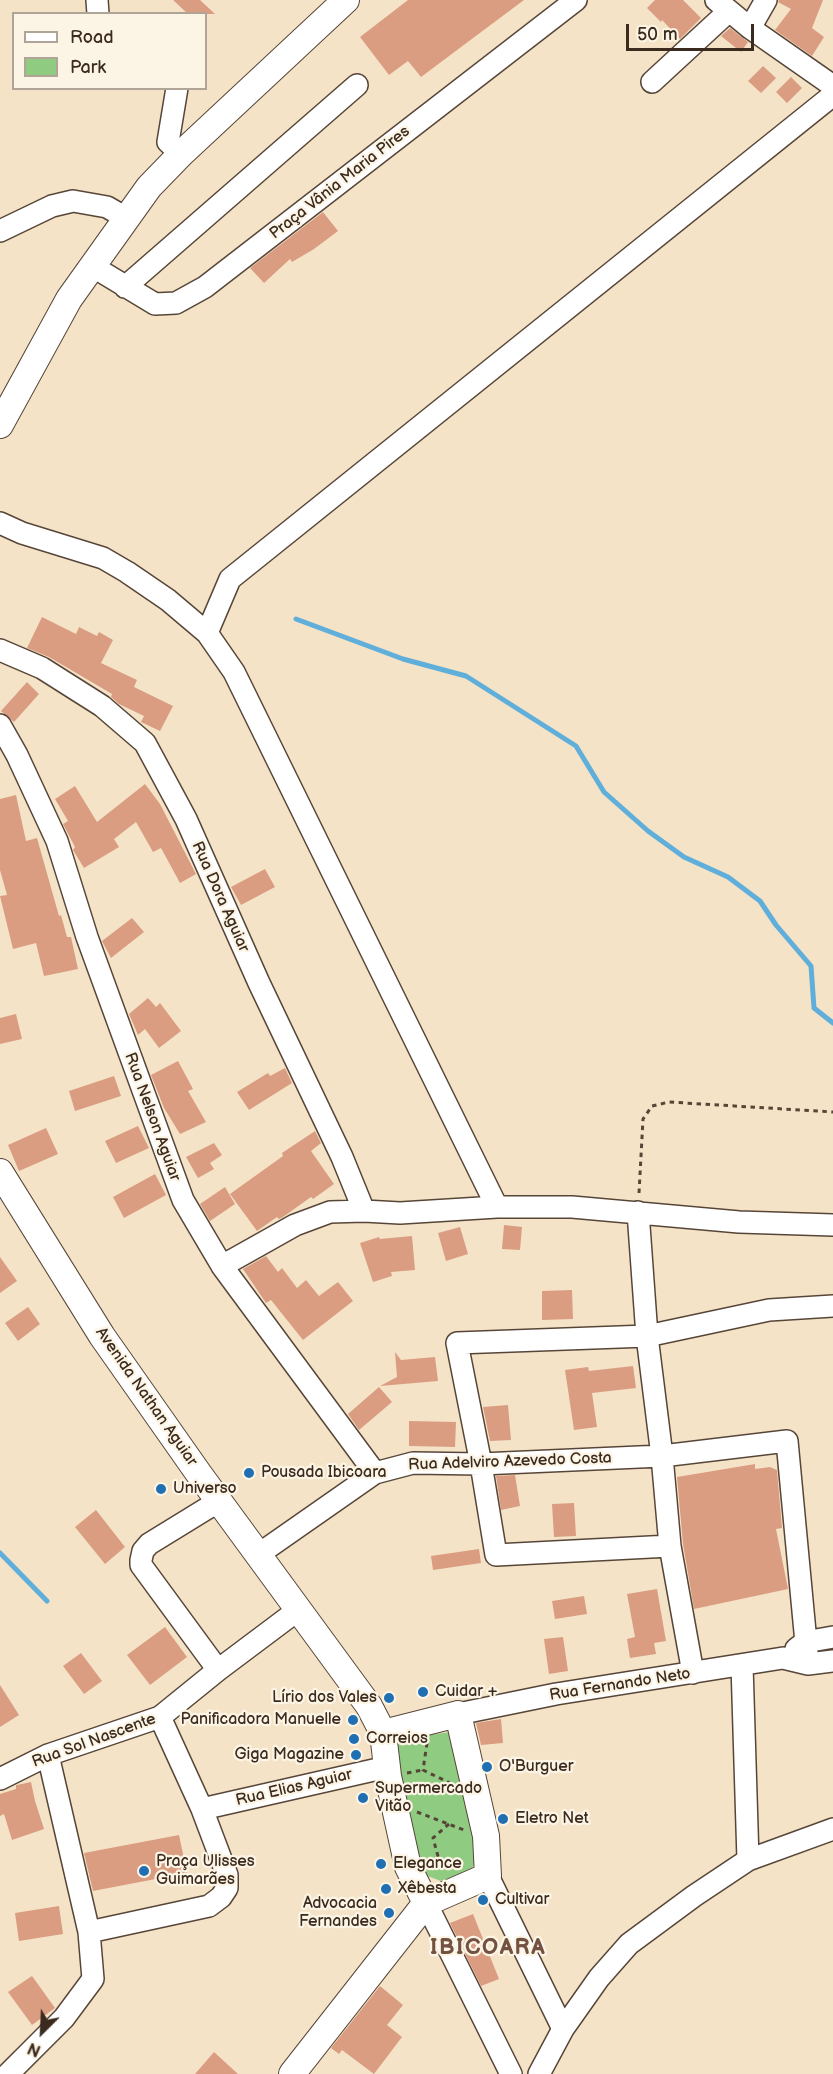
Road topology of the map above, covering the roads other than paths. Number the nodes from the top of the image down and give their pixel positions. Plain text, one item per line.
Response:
1 (346, 0) edge
2 (576, 0) edge
3 (766, 0) edge
4 (723, 5) edge
5 (750, 28) junction
6 (652, 82) dead end
7 (357, 85) dead end
8 (833, 86) edge
9 (177, 90) edge
10 (833, 95) edge
11 (181, 154) junction
12 (126, 218) junction
13 (0, 231) edge
14 (92, 266) junction
15 (125, 287) junction
16 (0, 425) edge
17 (0, 523) edge
18 (207, 633) junction
19 (0, 650) edge
20 (0, 725) edge
21 (0, 1172) edge
22 (497, 1207) junction
23 (364, 1210) junction
24 (638, 1212) junction
25 (833, 1225) edge
26 (222, 1266) junction
27 (833, 1306) edge
28 (647, 1336) junction
29 (662, 1456) junction
30 (482, 1464) junction
31 (375, 1473) junction
32 (219, 1500) junction
33 (670, 1546) junction
34 (260, 1554) junction
35 (298, 1610) junction
36 (833, 1637) edge
37 (805, 1642) junction
38 (783, 1658) junction
39 (833, 1661) edge
40 (808, 1664) junction
41 (742, 1665) junction
42 (218, 1670) junction
43 (693, 1673) junction
44 (459, 1714) junction
45 (160, 1717) junction
46 (383, 1733) junction
47 (48, 1755) junction
48 (387, 1767) junction
49 (0, 1779) edge
50 (202, 1809) junction
51 (833, 1829) edge
52 (748, 1860) junction
53 (488, 1876) junction
54 (426, 1903) junction
55 (89, 1932) junction
56 (563, 2029) junction
57 (8, 2074) edge
58 (292, 2074) edge
59 (511, 2074) edge
60 (539, 2074) edge

1 - 11 main road
2 - 15 street, Praça Vânia Maria Pires
3 - 5 street
4 - 5 street
4 - 6 street
5 - 8 street
7 - 15 street
9 - 11 street
10 - 18 street
11 - 12 main road
12 - 13 street
12 - 14 main road
14 - 15 street, Praça Vânia Maria Pires
14 - 16 main road
17 - 18 street
18 - 22 street
19 - 23 street, Rua Dora Aguiar
20 - 26 street, Rua Nelson Aguiar
21 - 32 main road, Avenida Nathan Aguiar
22 - 23 street
22 - 24 street
23 - 26 street
24 - 25 street
24 - 28 street
26 - 31 street, Rua Nelson Aguiar
27 - 28 street
28 - 29 street
28 - 30 street
29 - 30 street, Rua Adelviro Azevedo Costa
29 - 33 street
29 - 37 street, Rua Adelviro Azevedo Costa
30 - 31 street, Rua Adelviro Azevedo Costa
30 - 33 street
31 - 34 street, Rua Adelviro Azevedo Costa
32 - 34 main road, Avenida Nathan Aguiar
32 - 42 street
33 - 43 street
34 - 35 main road, Avenida Nathan Aguiar
35 - 42 street, Rua Sol Nascente
35 - 46 main road, Avenida Nathan Aguiar
36 - 37 street, Rua Fernando Neto
37 - 38 street, Rua Fernando Neto
37 - 40 street
38 - 40 street, Rua Fernando Neto
38 - 41 street, Rua Fernando Neto
39 - 40 street, Rua Fernando Neto
41 - 43 street, Rua Fernando Neto
41 - 52 street
42 - 45 street, Rua Sol Nascente
43 - 44 street, Rua Fernando Neto
44 - 46 main road
44 - 53 main road
45 - 47 street, Rua Sol Nascente
45 - 50 street
46 - 48 main road
47 - 49 street, Rua Sol Nascente
47 - 55 street
48 - 50 street, Rua Elias Aguiar
48 - 54 main road
50 - 55 street
51 - 52 street
52 - 56 street
53 - 54 main road
53 - 56 street
54 - 58 main road
54 - 59 street
55 - 57 street
56 - 60 street

